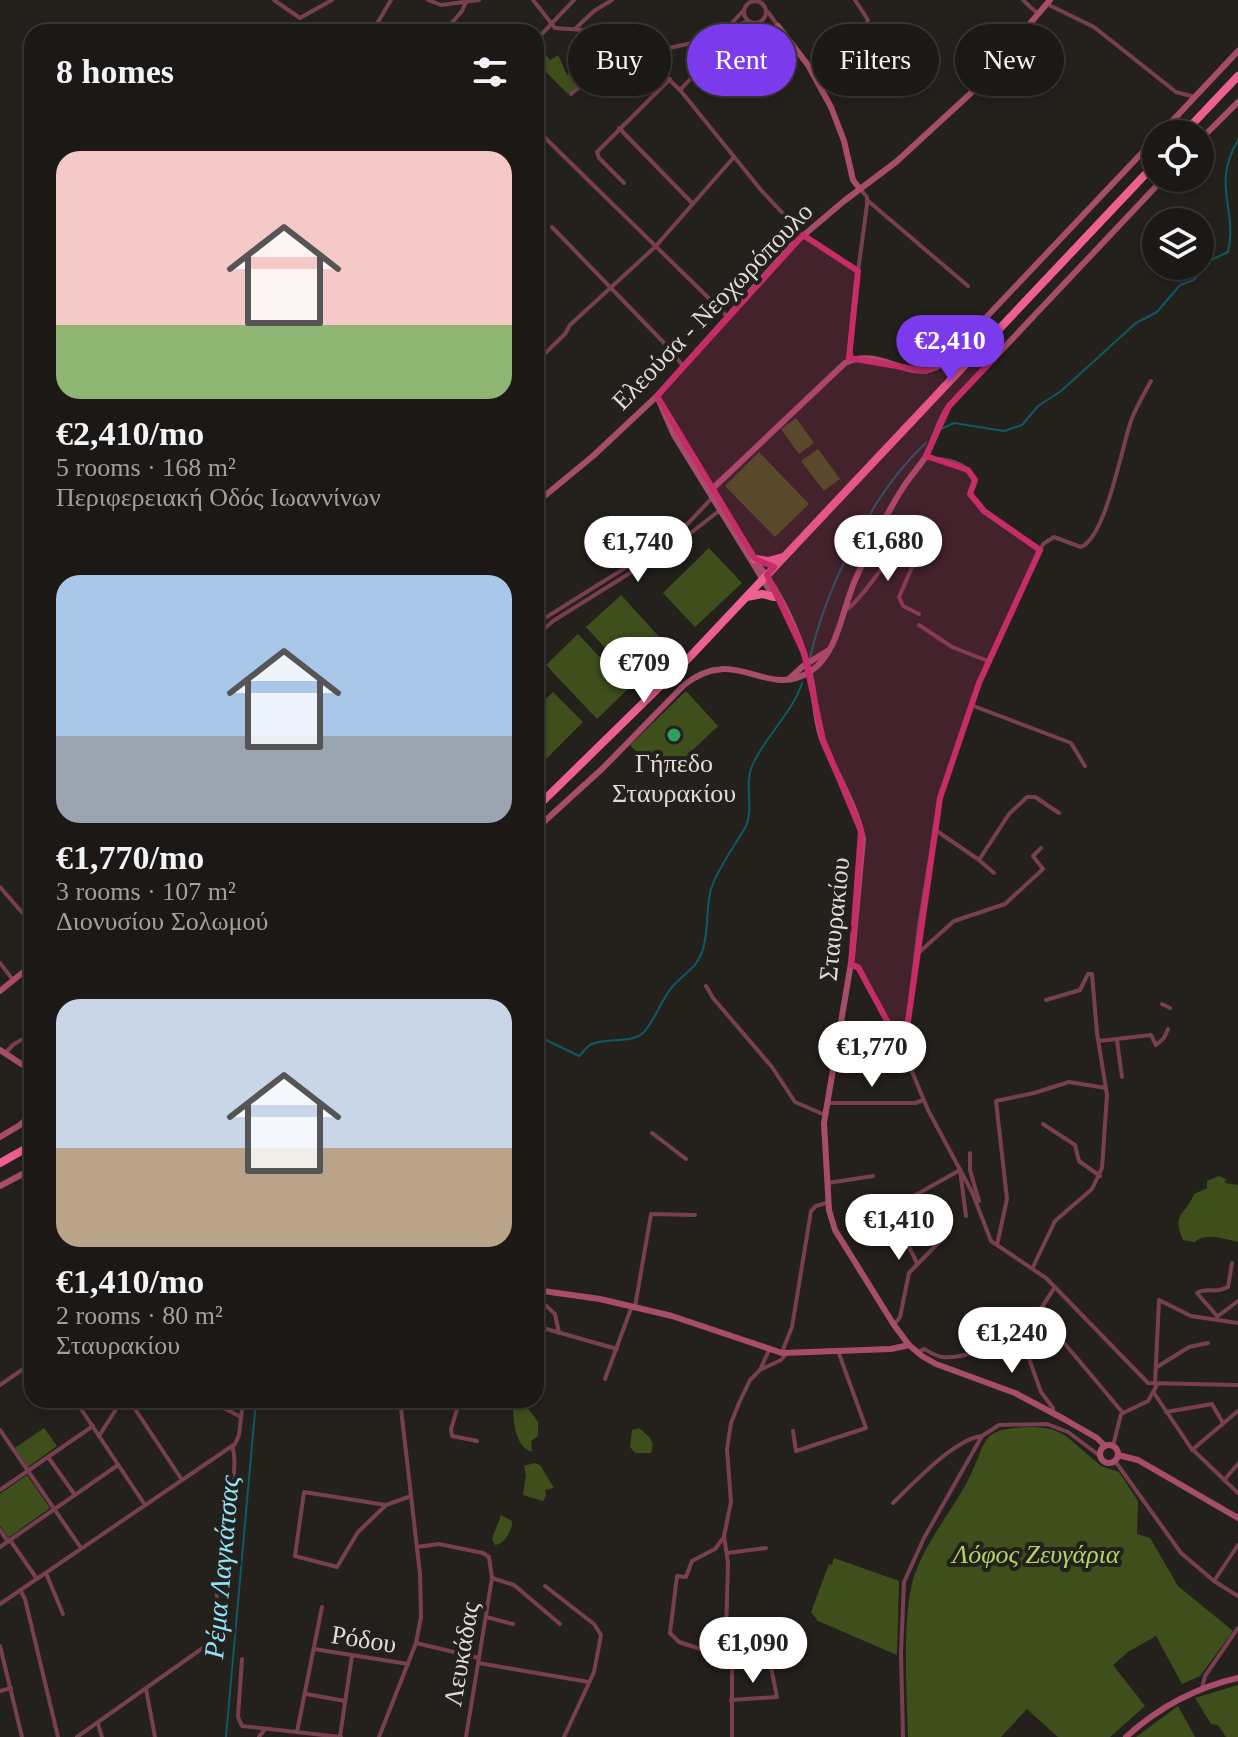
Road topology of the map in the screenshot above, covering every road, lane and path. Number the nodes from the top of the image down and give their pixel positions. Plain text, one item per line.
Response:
1 (274, 0) edge
2 (332, 0) edge
3 (391, 0) edge
4 (428, 0) edge
5 (479, 0) edge
6 (533, 0) edge
7 (574, 0) edge
8 (612, 0) edge
9 (855, 0) edge
10 (1023, 0) edge
11 (466, 1) edge
12 (747, 1) edge
13 (761, 1) edge
14 (1048, 2) edge
15 (766, 8) junction
16 (744, 10) junction
17 (1038, 14) junction
18 (748, 21) junction
19 (762, 22) junction
20 (377, 24) edge
21 (451, 24) edge
22 (551, 24) junction
23 (580, 24) edge
24 (731, 24) edge
25 (738, 24) edge
26 (770, 24) edge
27 (777, 24) edge
28 (866, 24) edge
29 (568, 28) edge
30 (544, 31) edge
31 (796, 49) edge
32 (1238, 51) edge
33 (1238, 76) edge
34 (671, 80) edge
35 (687, 83) edge
36 (680, 90) junction
37 (652, 96) edge
38 (1195, 97) junction
39 (1238, 102) edge
40 (1173, 120) edge
41 (1196, 120) edge
42 (1214, 126) edge
43 (619, 128) junction
44 (544, 137) edge
45 (1142, 153) edge
46 (734, 157) junction
47 (1142, 178) edge
48 (624, 183) dead end
49 (860, 189) junction
50 (1151, 192) edge
51 (867, 200) junction
52 (693, 205) junction
53 (552, 227) dead end
54 (803, 235) junction
55 (655, 247) junction
56 (858, 271) junction
57 (968, 286) dead end
58 (611, 288) junction
59 (728, 317) junction
60 (969, 336) junction
61 (544, 354) edge
62 (994, 358) junction
63 (852, 360) junction
64 (683, 366) junction
65 (1151, 381) dead end
66 (657, 396) junction
67 (925, 458) junction
68 (712, 494) junction
69 (544, 496) edge
70 (721, 510) junction
71 (746, 550) junction
72 (1040, 550) junction
73 (783, 557) junction
74 (755, 559) junction
75 (764, 578) junction
76 (774, 597) junction
77 (747, 598) junction
78 (783, 608) junction
79 (843, 611) junction
80 (919, 614) dead end
81 (544, 619) edge
82 (919, 625) dead end
83 (544, 630) edge
84 (829, 650) junction
85 (988, 661) junction
86 (807, 664) junction
87 (809, 672) junction
88 (789, 680) junction
89 (971, 705) junction
90 (1085, 766) dead end
91 (544, 800) edge
92 (1059, 813) dead end
93 (544, 822) edge
94 (934, 829) junction
95 (1041, 848) dead end
96 (979, 860) junction
97 (994, 873) dead end
98 (0, 887) edge
99 (24, 915) edge
100 (916, 955) junction
101 (0, 963) edge
102 (851, 965) junction
103 (24, 971) edge
104 (13, 980) junction
105 (706, 986) dead end
106 (0, 991) edge
107 (1046, 1000) dead end
108 (1162, 1004) dead end
109 (1170, 1008) dead end
110 (1168, 1029) dead end
111 (24, 1038) edge
112 (1117, 1039) junction
113 (1099, 1041) junction
114 (899, 1043) junction
115 (2, 1052) edge
116 (24, 1066) edge
117 (833, 1067) junction
118 (911, 1068) junction
119 (1122, 1077) dead end
120 (1106, 1088) junction
121 (924, 1100) junction
122 (826, 1103) junction
123 (825, 1115) junction
124 (24, 1121) edge
125 (1043, 1124) dead end
126 (652, 1133) dead end
127 (0, 1137) edge
128 (24, 1150) edge
129 (970, 1153) dead end
130 (686, 1159) dead end
131 (0, 1163) edge
132 (960, 1170) junction
133 (24, 1173) edge
134 (873, 1176) dead end
135 (1100, 1176) junction
136 (827, 1184) junction
137 (0, 1186) edge
138 (829, 1202) junction
139 (979, 1207) junction
140 (695, 1215) dead end
141 (966, 1216) dead end
142 (867, 1230) dead end
143 (949, 1232) dead end
144 (902, 1233) dead end
145 (997, 1245) junction
146 (917, 1263) junction
147 (1232, 1263) dead end
148 (1033, 1267) junction
149 (1055, 1287) junction
150 (544, 1291) edge
151 (1238, 1301) edge
152 (544, 1304) edge
153 (633, 1306) junction
154 (1216, 1318) junction
155 (1238, 1323) edge
156 (894, 1325) junction
157 (544, 1328) edge
158 (1019, 1330) junction
159 (559, 1333) junction
160 (1208, 1343) dead end
161 (1065, 1344) dead end
162 (909, 1345) junction
163 (617, 1349) junction
164 (769, 1350) junction
165 (838, 1351) junction
166 (784, 1353) junction
167 (917, 1353) junction
168 (1157, 1367) junction
169 (24, 1368) edge
170 (760, 1370) junction
171 (605, 1379) dead end
172 (1156, 1384) junction
173 (0, 1385) edge
174 (1238, 1385) edge
175 (1154, 1393) junction
176 (81, 1408) edge
177 (117, 1408) edge
178 (134, 1408) edge
179 (223, 1408) edge
180 (242, 1408) edge
181 (401, 1408) edge
182 (458, 1408) edge
183 (1238, 1411) edge
184 (1053, 1412) junction
185 (1166, 1412) junction
186 (1123, 1413) junction
187 (241, 1418) junction
188 (1223, 1423) junction
189 (93, 1426) junction
190 (0, 1430) edge
191 (793, 1431) dead end
192 (99, 1436) junction
193 (982, 1436) junction
194 (477, 1441) dead end
195 (232, 1446) junction
196 (1105, 1446) junction
197 (1113, 1446) junction
198 (1192, 1450) junction
199 (1100, 1456) junction
200 (48, 1457) junction
201 (1116, 1458) junction
202 (1238, 1464) edge
203 (118, 1465) junction
204 (28, 1471) junction
205 (182, 1480) junction
206 (1224, 1480) junction
207 (0, 1490) edge
208 (1238, 1493) edge
209 (75, 1495) junction
210 (411, 1496) junction
211 (893, 1503) dead end
212 (145, 1505) junction
213 (386, 1505) junction
214 (54, 1510) junction
215 (1238, 1518) edge
216 (0, 1530) edge
217 (724, 1536) junction
218 (9, 1541) junction
219 (1238, 1545) edge
220 (0, 1547) edge
221 (417, 1547) junction
222 (81, 1548) junction
223 (766, 1548) dead end
224 (727, 1553) junction
225 (46, 1573) junction
226 (492, 1578) junction
227 (37, 1579) junction
228 (1214, 1581) junction
229 (545, 1586) dead end
230 (20, 1590) junction
231 (1238, 1596) edge
232 (0, 1604) edge
233 (322, 1607) dead end
234 (63, 1614) dead end
235 (486, 1617) junction
236 (513, 1624) dead end
237 (560, 1624) dead end
238 (1238, 1628) edge
239 (416, 1643) junction
240 (0, 1646) edge
241 (314, 1649) junction
242 (352, 1656) junction
243 (242, 1659) dead end
244 (731, 1659) junction
245 (479, 1661) junction
246 (408, 1664) junction
247 (771, 1667) dead end
248 (1238, 1678) edge
249 (589, 1682) junction
250 (11, 1688) junction
251 (1202, 1688) junction
252 (146, 1689) junction
253 (0, 1691) edge
254 (306, 1694) junction
255 (730, 1700) junction
256 (345, 1701) junction
257 (98, 1723) junction
258 (265, 1729) junction
259 (297, 1732) junction
260 (290, 1734) edge
261 (310, 1735) edge
262 (22, 1737) edge
263 (58, 1737) edge
264 (77, 1737) edge
265 (102, 1737) edge
266 (155, 1737) edge
267 (259, 1737) edge
268 (340, 1737) edge
269 (379, 1737) edge
270 (466, 1737) edge
271 (564, 1737) edge
272 (732, 1737) edge
273 (903, 1737) edge
274 (1126, 1737) edge

1 - 2 street
3 - 20 street
4 - 11 street
5 - 11 street
6 - 22 street
7 - 22 street
8 - 23 street
9 - 28 street
10 - 17 street
11 - 21 street
12 - 13 street
12 - 16 street
13 - 15 street
14 - 17 street, Ελεούσα - Νεοχωρόπουλο
14 - 38 street
15 - 19 street
15 - 27 street
16 - 18 street
16 - 24 street
17 - 49 street, Ελεούσα - Νεοχωρόπουλο
18 - 19 street
18 - 25 street
19 - 26 street
22 - 29 street
22 - 30 street
31 - 49 street
32 - 38 street
33 - 41 highway
34 - 36 street
35 - 36 street
36 - 46 street
37 - 43 street
38 - 40 street
39 - 42 street
43 - 48 street
43 - 52 street
44 - 55 street
45 - 60 street
46 - 52 street
46 - 54 street
47 - 73 highway
49 - 51 street
49 - 54 street, Ελεούσα - Νεοχωρόπουλο
50 - 62 street
51 - 56 street
51 - 57 street
52 - 55 street
53 - 58 street
54 - 56 street
54 - 59 street, Ελεούσα - Νεοχωρόπουλο
55 - 58 street
55 - 59 street
56 - 63 street
58 - 61 street
58 - 64 street
59 - 64 street, Ελεούσα - Νεοχωρόπουλο
60 - 62 street
60 - 63 street
62 - 67 street
63 - 68 street
64 - 66 street, Ελεούσα - Νεοχωρόπουλο
65 - 72 street
66 - 68 street
66 - 69 street, Ελεούσα - Νεοχωρόπουλο
67 - 72 street
67 - 79 street
68 - 70 street
68 - 81 street
70 - 71 street
70 - 83 street
71 - 74 street
71 - 75 street
72 - 85 street
73 - 74 highway
73 - 75 highway
74 - 75 street
75 - 76 street
75 - 77 highway
75 - 78 street
76 - 77 highway
76 - 78 street
77 - 91 highway
78 - 86 street, Σταυρακίου
79 - 80 street
79 - 84 street
82 - 85 street
84 - 86 street
84 - 87 street
85 - 89 street
86 - 87 street, Σταυρακίου
86 - 88 street
87 - 88 street
87 - 102 street, Σταυρακίου
88 - 93 street
89 - 90 street
89 - 94 street
92 - 96 street
94 - 96 street
94 - 100 street
95 - 100 street
96 - 97 street
98 - 99 street
100 - 114 street
101 - 104 street
102 - 114 street
102 - 117 street, Σταυρακίου
103 - 104 street
104 - 106 street
105 - 123 street
107 - 113 street
108 - 109 street
110 - 112 street
111 - 115 street
112 - 113 street
112 - 119 street
113 - 120 street
114 - 118 street
115 - 116 street
117 - 118 street
117 - 122 street, Σταυρακίου
118 - 121 street
120 - 135 street
120 - 145 street
121 - 122 street
121 - 132 street
122 - 123 street, Σταυρακίου
123 - 136 street, Σταυρακίου
124 - 127 street
125 - 135 street
126 - 130 street
128 - 131 highway
129 - 139 street
132 - 139 street
132 - 141 street
132 - 142 street
133 - 137 street
134 - 136 street
135 - 148 street
136 - 138 street, Σταυρακίου
138 - 156 street, Σταυρακίου
138 - 166 street
139 - 145 street
140 - 153 street
143 - 146 street
144 - 146 street
145 - 148 street
146 - 156 street
147 - 154 street
148 - 149 street
149 - 158 street
149 - 172 street
150 - 153 street
151 - 154 street
152 - 159 street
153 - 163 street
153 - 164 street
154 - 155 street
154 - 168 street
156 - 162 street, Σταυρακίου
157 - 159 street
158 - 167 street
158 - 184 street
159 - 163 street
160 - 168 street
161 - 186 street
162 - 165 street
162 - 167 street, Σταυρακίου
163 - 171 street
164 - 166 street
164 - 170 street
165 - 166 street
165 - 191 street
166 - 170 street
167 - 184 street
168 - 172 street
169 - 173 street
170 - 217 street
172 - 174 street
172 - 175 street
175 - 185 street
175 - 186 street
176 - 189 street
177 - 192 street
178 - 205 street
179 - 187 street
180 - 187 street
181 - 210 street
182 - 194 street
183 - 188 street
184 - 196 street
185 - 188 street
185 - 198 street
186 - 197 street
187 - 195 street
188 - 198 street
189 - 192 street
189 - 200 street
190 - 204 street
192 - 203 street
193 - 199 street
193 - 211 street
193 - 273 street
195 - 205 street
195 - 252 street
196 - 197 street
196 - 199 street
197 - 201 street
198 - 206 street
199 - 201 street
200 - 204 street
200 - 209 street
201 - 215 street
201 - 228 street
202 - 206 street
203 - 209 street
203 - 212 street
204 - 207 street
204 - 214 street
205 - 212 street
206 - 208 street
209 - 214 street
210 - 213 street
210 - 221 street
212 - 222 street
213 - 213 street
214 - 218 street
214 - 222 street
216 - 218 street
217 - 224 street
217 - 244 street
218 - 220 street
218 - 227 street
219 - 228 street
221 - 226 street
221 - 239 street
222 - 225 street
223 - 224 street
224 - 244 street
225 - 227 street
225 - 234 street
226 - 235 street, Λευκάδας
226 - 237 street
227 - 230 street
228 - 231 street
229 - 249 street
230 - 232 street
230 - 263 street
233 - 241 street
235 - 236 street
235 - 245 street, Λευκάδας
238 - 251 street
239 - 245 street
239 - 246 street
240 - 250 street
241 - 242 street, Ρόδου
241 - 254 street
242 - 246 street, Ρόδου
242 - 256 street
243 - 258 street
244 - 255 street
245 - 249 street
245 - 270 street, Λευκάδας
246 - 269 street
247 - 255 street
248 - 251 street
249 - 271 street
250 - 253 street
250 - 262 street
251 - 274 street
252 - 257 street
252 - 266 street
254 - 256 street
254 - 259 street
255 - 272 street
256 - 268 street
257 - 264 street
257 - 265 street
258 - 260 street
258 - 267 street
259 - 260 street
259 - 261 street
261 - 268 street

